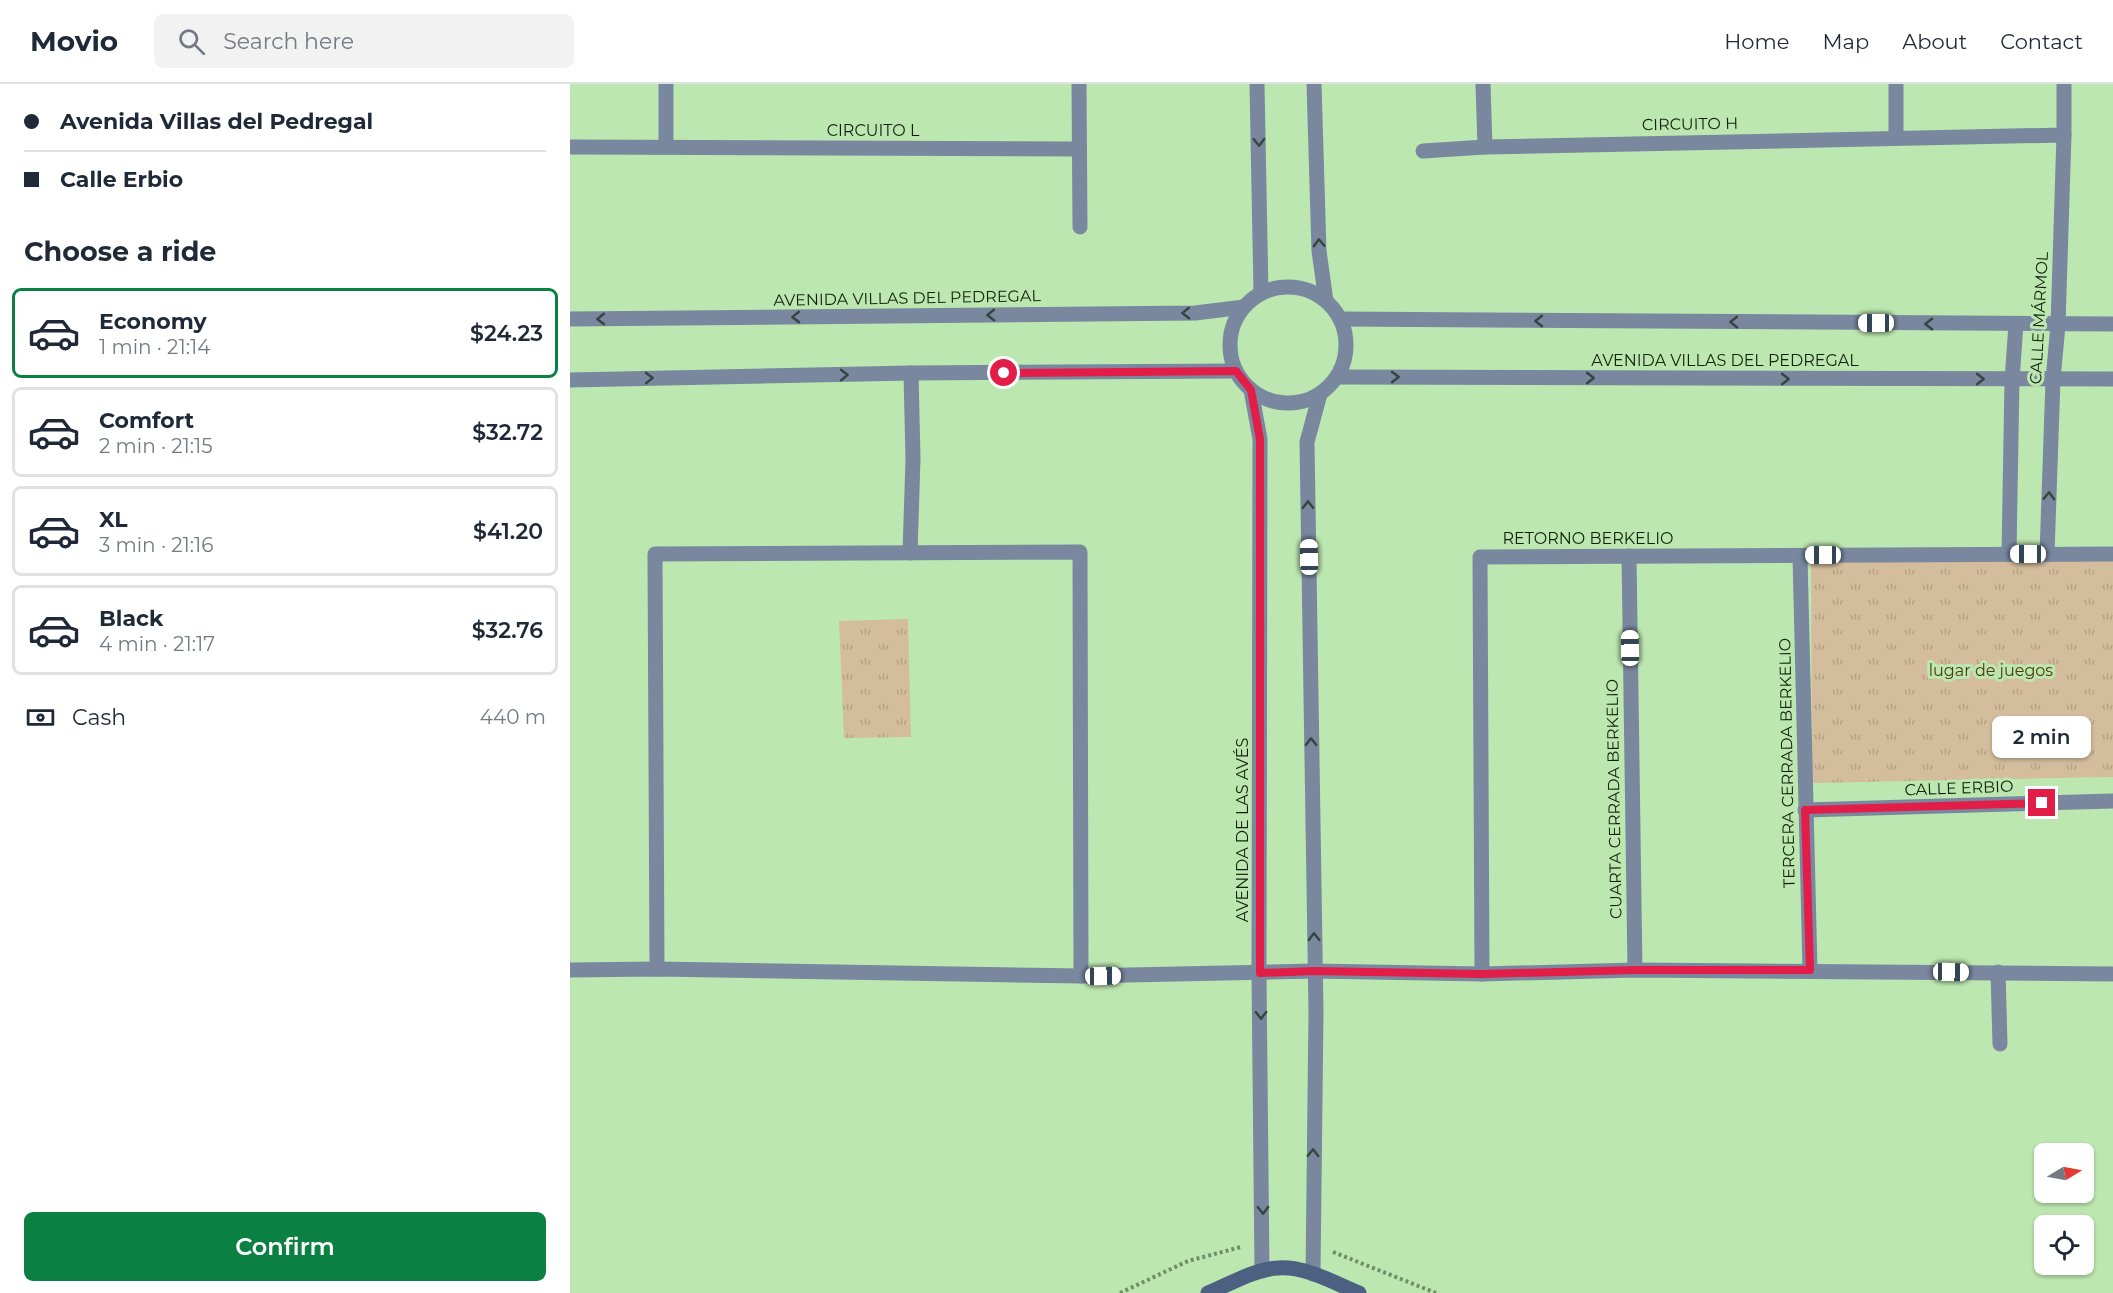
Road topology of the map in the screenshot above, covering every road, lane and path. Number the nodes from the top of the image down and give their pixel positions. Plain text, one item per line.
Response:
1 (666, 84) edge
2 (1079, 84) edge
3 (1257, 84) edge
4 (1314, 84) edge
5 (1483, 84) edge
6 (1896, 84) edge
7 (2064, 84) edge
8 (2064, 135) junction
9 (1896, 138) junction
10 (570, 147) edge
11 (666, 147) junction
12 (1485, 147) junction
13 (1079, 149) junction
14 (1423, 151) dead end
15 (1080, 227) dead end
16 (1261, 293) junction
17 (1326, 301) junction
18 (1244, 307) junction
19 (570, 319) edge
20 (1340, 319) junction
21 (2016, 324) junction
22 (2113, 324) edge
23 (2058, 325) junction
24 (1236, 371) junction
25 (911, 373) junction
26 (1337, 377) junction
27 (2113, 379) edge
28 (570, 380) edge
29 (2012, 380) junction
30 (2053, 380) junction
31 (1251, 390) junction
32 (1320, 394) junction
33 (910, 553) junction
34 (2009, 554) junction
35 (2047, 554) junction
36 (2113, 554) edge
37 (1629, 556) junction
38 (1800, 556) junction
39 (2113, 801) edge
40 (1805, 810) junction
41 (657, 969) junction
42 (570, 970) edge
43 (1635, 970) junction
44 (1810, 970) junction
45 (1314, 971) junction
46 (1998, 972) junction
47 (1260, 973) junction
48 (1482, 974) junction
49 (2113, 974) edge
50 (1081, 976) junction
51 (2000, 1044) dead end
52 (1262, 1271) junction
53 (1313, 1274) junction
54 (1208, 1293) edge
55 (1359, 1293) edge

1 - 11 street
2 - 13 street
3 -> 16 street
17 -> 4 street
5 - 12 street
6 - 9 street
7 - 8 street, CALLE MÁRMOL
8 - 9 street, CIRCUITO H
8 - 23 street, CALLE MÁRMOL
9 - 12 street, CIRCUITO H
10 - 11 street, CIRCUITO L
11 - 13 street, CIRCUITO L
12 - 14 street, CIRCUITO H
13 - 15 street
16 - 17 street
16 - 18 street
17 - 20 street
18 -> 19 street, AVENIDA VILLAS DEL PEDREGAL
18 - 24 street
21 -> 20 street
20 - 26 street
21 - 23 street
21 - 29 street, CALLE MÁRMOL
22 - 23 street
23 - 30 street, CALLE MÁRMOL
24 - 25 street
24 - 31 street
28 -> 25 street
25 - 33 street
26 -> 29 street, AVENIDA VILLAS DEL PEDREGAL
26 - 32 street
27 - 30 street, AVENIDA VILLAS DEL PEDREGAL
29 - 30 street, AVENIDA VILLAS DEL PEDREGAL
29 - 34 street, CALLE MÁRMOL
35 -> 30 street, CALLE MÁRMOL
31 - 32 street
31 - 47 street, AVENIDA DE LAS AVÉS
45 -> 32 street
33 - 41 street
33 - 50 street
34 - 35 street, RETORNO BERKELIO
34 - 38 street, RETORNO BERKELIO
35 - 36 street, RETORNO BERKELIO
37 - 38 street, RETORNO BERKELIO
37 - 43 street, CUARTA CERRADA BERKELIO
37 - 48 street, RETORNO BERKELIO
38 - 40 street, TERCERA CERRADA BERKELIO
39 - 40 street, CALLE ERBIO
40 - 44 street, TERCERA CERRADA BERKELIO
41 - 42 street
41 - 50 street
43 - 44 street
43 - 48 street
44 - 46 street
45 - 47 street
45 - 48 street
53 -> 45 street
46 - 49 street
46 - 51 street
47 - 50 street
47 -> 52 street, AVENIDA DE LAS AVÉS
52 - 53 main road
52 - 54 main road
53 - 55 main road

